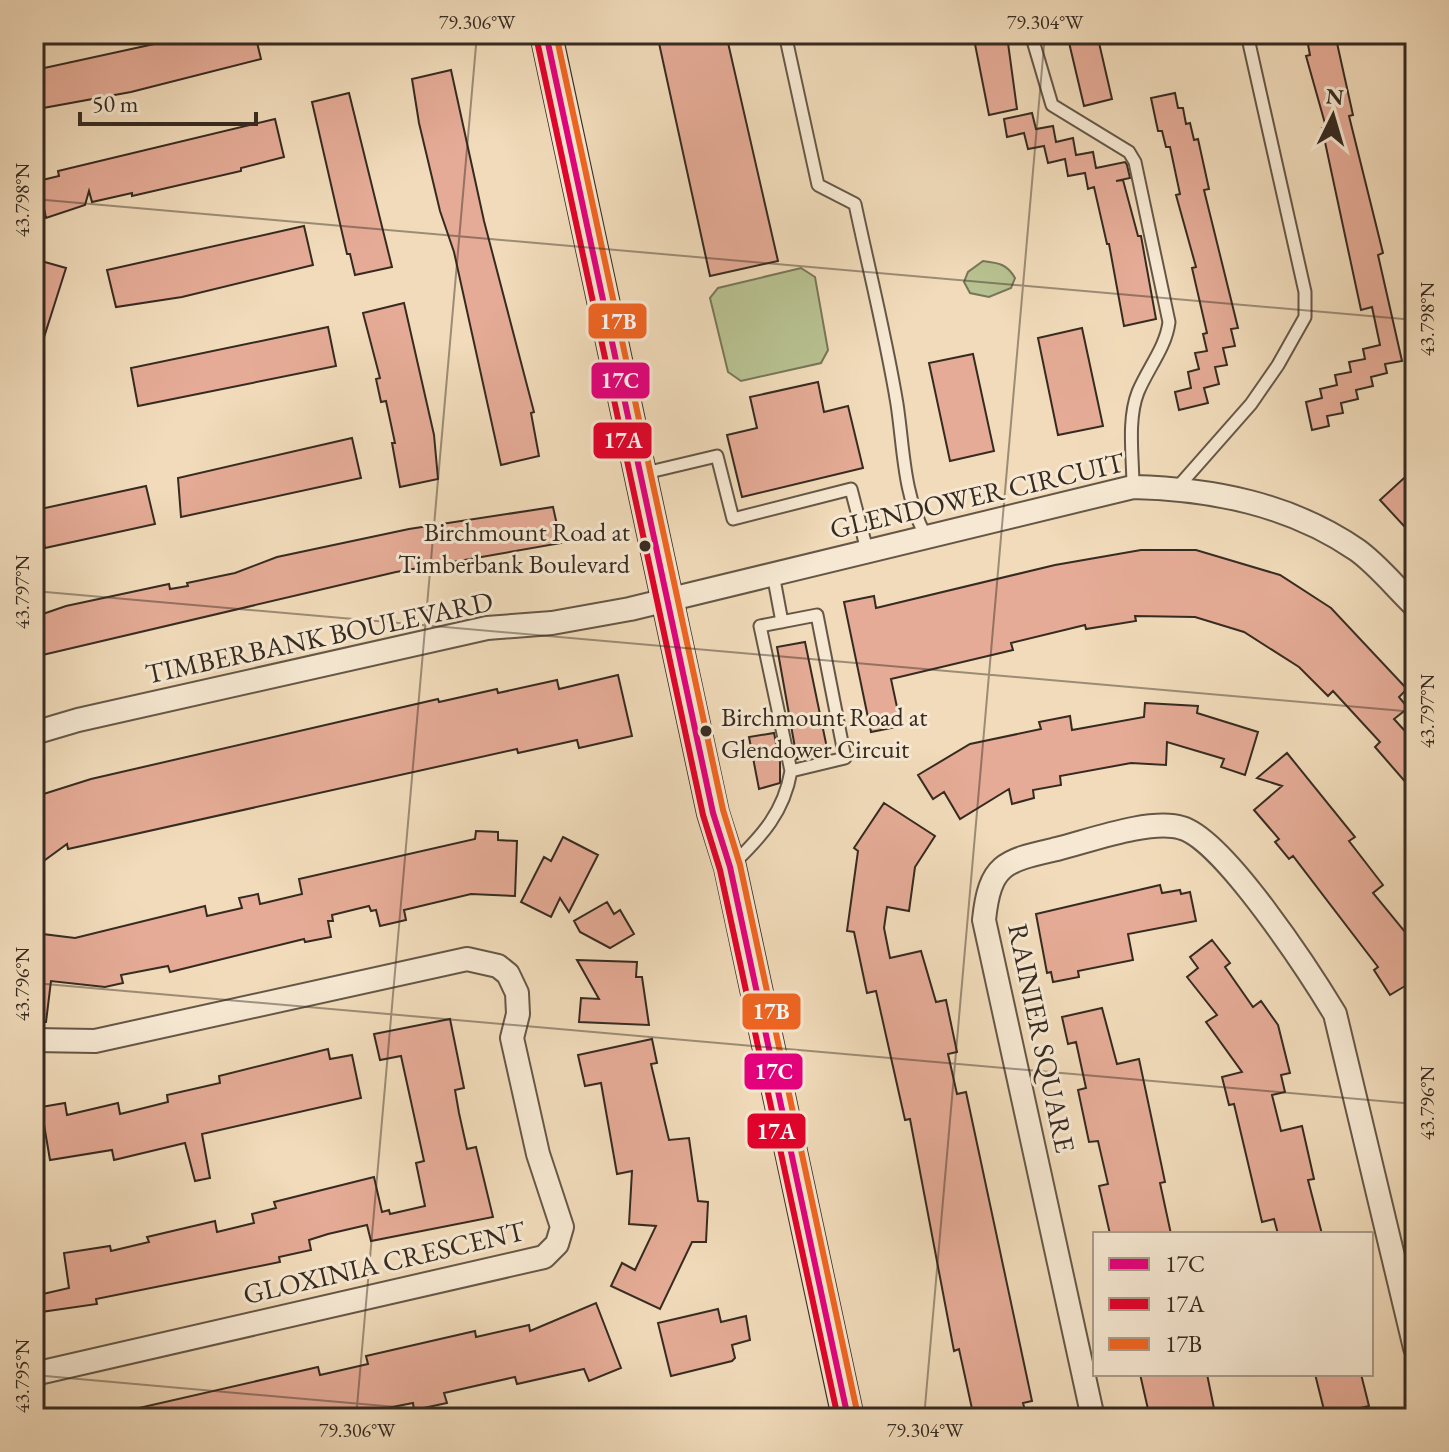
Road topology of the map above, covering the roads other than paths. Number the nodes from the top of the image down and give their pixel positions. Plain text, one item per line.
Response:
1 (546, 34) edge
2 (785, 34) edge
3 (1031, 34) edge
4 (1247, 34) edge
5 (639, 475) junction
6 (1133, 487) junction
7 (1177, 488) junction
8 (925, 535) junction
9 (867, 550) junction
10 (773, 574) junction
11 (666, 600) junction
12 (1415, 606) edge
13 (782, 622) junction
14 (826, 662) junction
15 (811, 664) dead end
16 (832, 692) junction
17 (817, 695) dead end
18 (837, 719) junction
19 (823, 722) dead end
20 (34, 733) edge
21 (791, 771) junction
22 (730, 867) junction
23 (34, 1040) edge
24 (1415, 1348) edge
25 (34, 1374) edge
26 (848, 1418) edge
27 (1093, 1418) edge

1 - 5 main road
2 - 8 lane
3 - 6 lane
4 - 7 lane
5 - 9 lane
5 - 11 main road
6 - 7 street, GLENDOWER CIRCUIT
6 - 8 street, GLENDOWER CIRCUIT
7 - 12 street, GLENDOWER CIRCUIT
8 - 9 street, GLENDOWER CIRCUIT
9 - 10 street, GLENDOWER CIRCUIT
10 - 11 street, GLENDOWER CIRCUIT
10 - 13 lane
11 - 20 street, TIMBERBANK BOULEVARD
11 - 22 main road
13 - 14 lane
13 - 21 lane
14 - 15 lane
14 - 16 lane
16 - 17 lane
16 - 18 lane
18 - 19 lane
18 - 21 lane
21 - 22 lane
22 - 26 main road
23 - 25 street, GLOXINIA CRESCENT
24 - 27 street, RAINIER SQUARE

